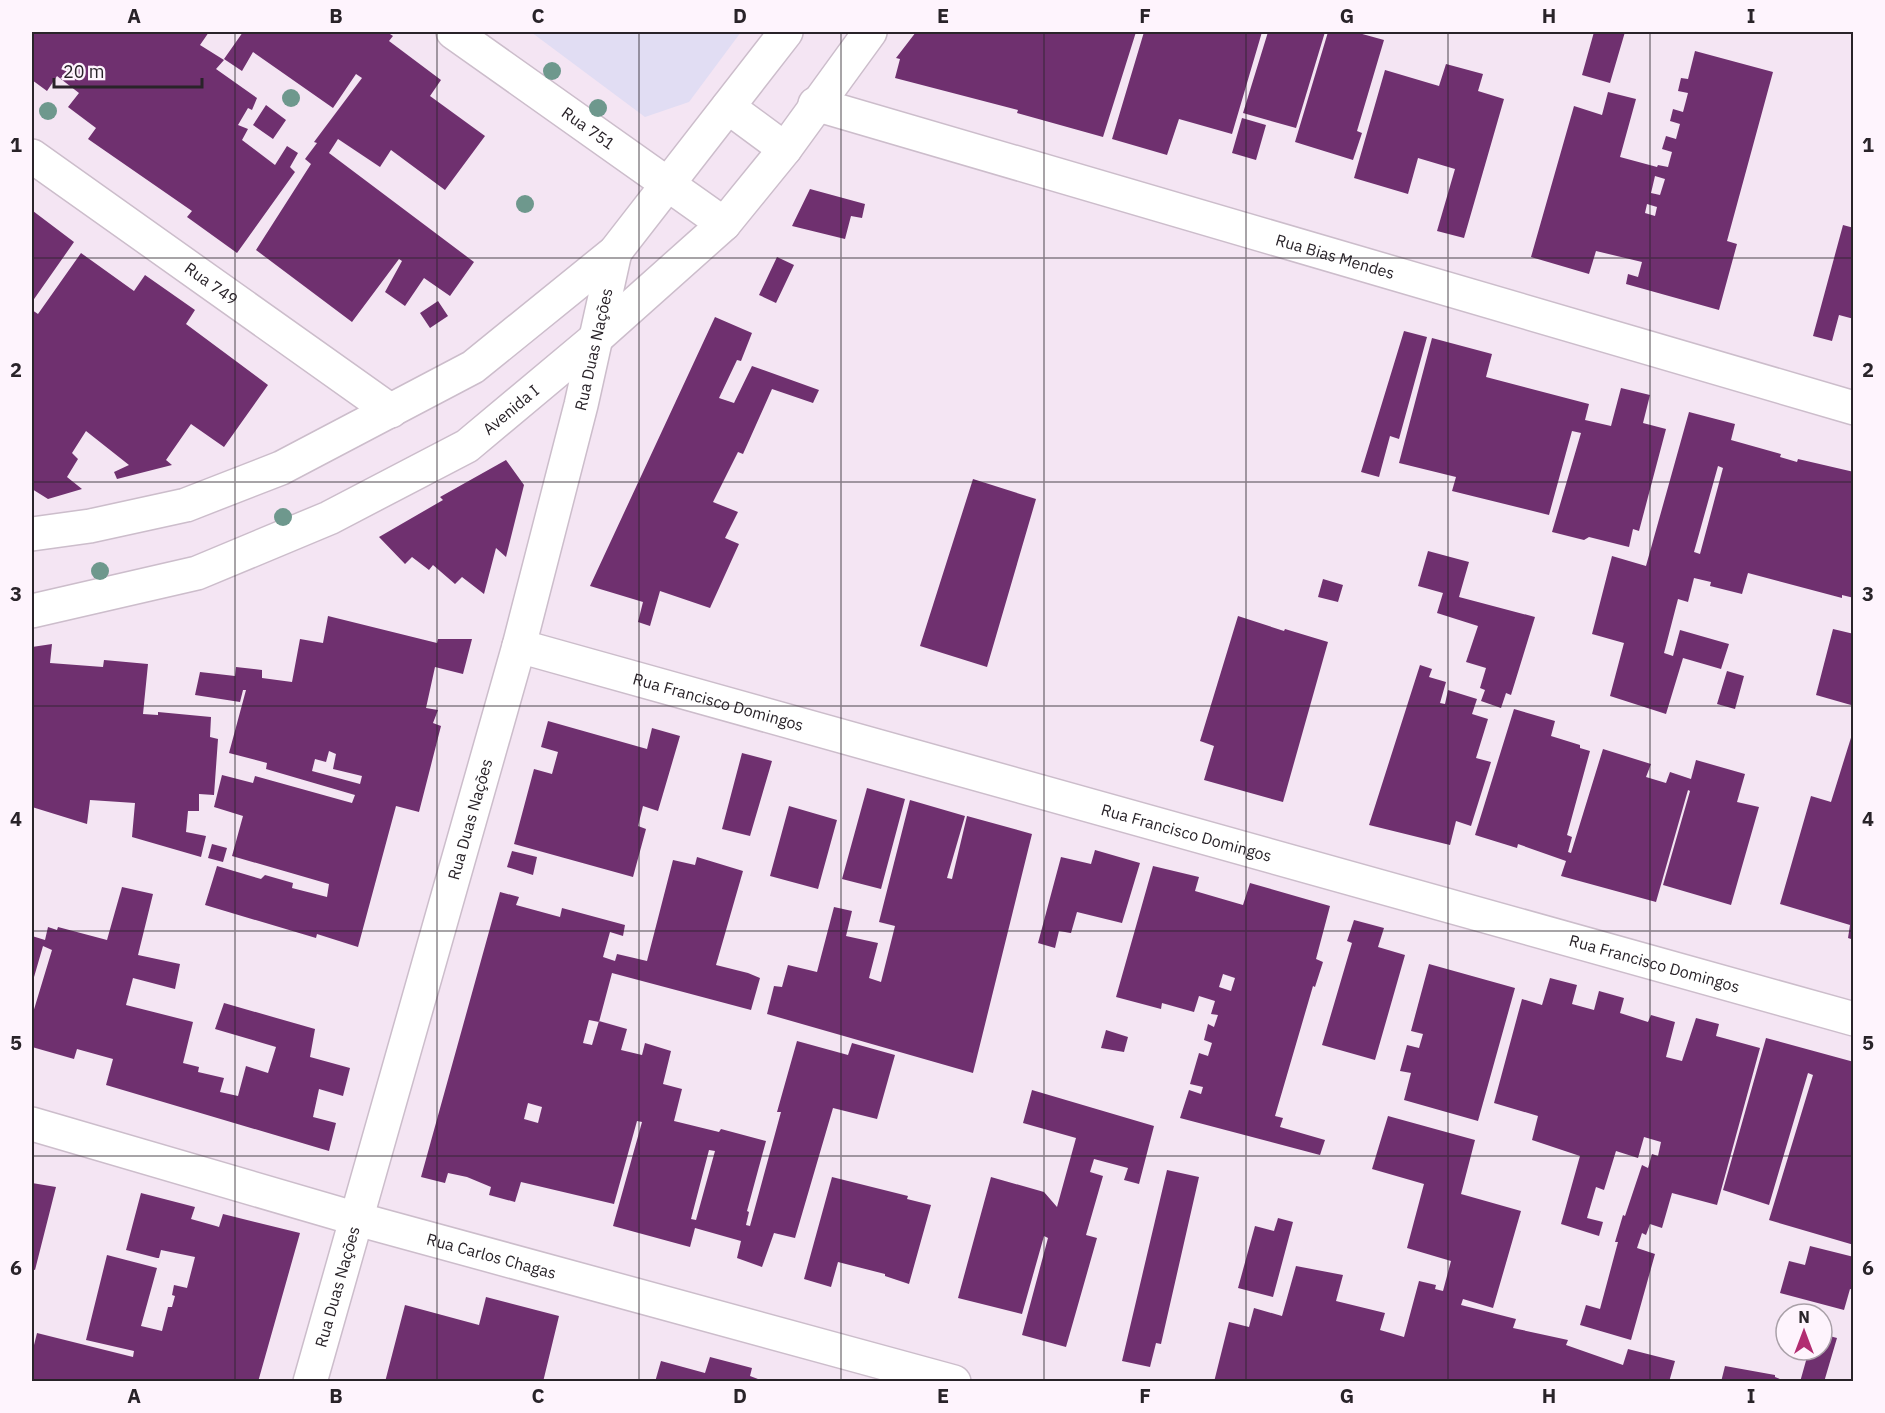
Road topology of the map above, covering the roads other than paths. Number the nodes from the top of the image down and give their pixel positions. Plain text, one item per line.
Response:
1 (453, 32) edge
2 (786, 32) edge
3 (870, 32) edge
4 (815, 104) junction
5 (728, 107) junction
6 (785, 149) junction
7 (32, 156) edge
8 (666, 185) junction
9 (723, 224) junction
10 (615, 252) junction
11 (595, 339) junction
12 (1854, 408) edge
13 (391, 411) junction
14 (32, 534) edge
15 (32, 611) edge
16 (519, 646) junction
17 (1854, 1018) edge
18 (32, 1124) edge
19 (357, 1219) junction
20 (310, 1382) edge
21 (954, 1382) edge

1 - 8 street, Rua 751
2 - 5 street
3 - 4 street, Avenida I
4 - 6 street, Avenida I
4 - 12 street, Rua Bias Mendes
5 - 6 street
5 - 8 street
6 - 9 street, Avenida I
7 - 13 street, Rua 749
8 - 9 street, Rua 751
8 - 10 street
9 - 11 street, Avenida I
10 - 11 street, Rua Duas Nações
10 - 13 street
11 - 15 street, Avenida I
11 - 16 street, Rua Duas Nações
13 - 14 street
16 - 17 street, Rua Francisco Domingos
16 - 19 street, Rua Duas Nações
18 - 19 street, Rua Carlos Chagas
19 - 20 street, Rua Duas Nações
19 - 21 street, Rua Carlos Chagas

